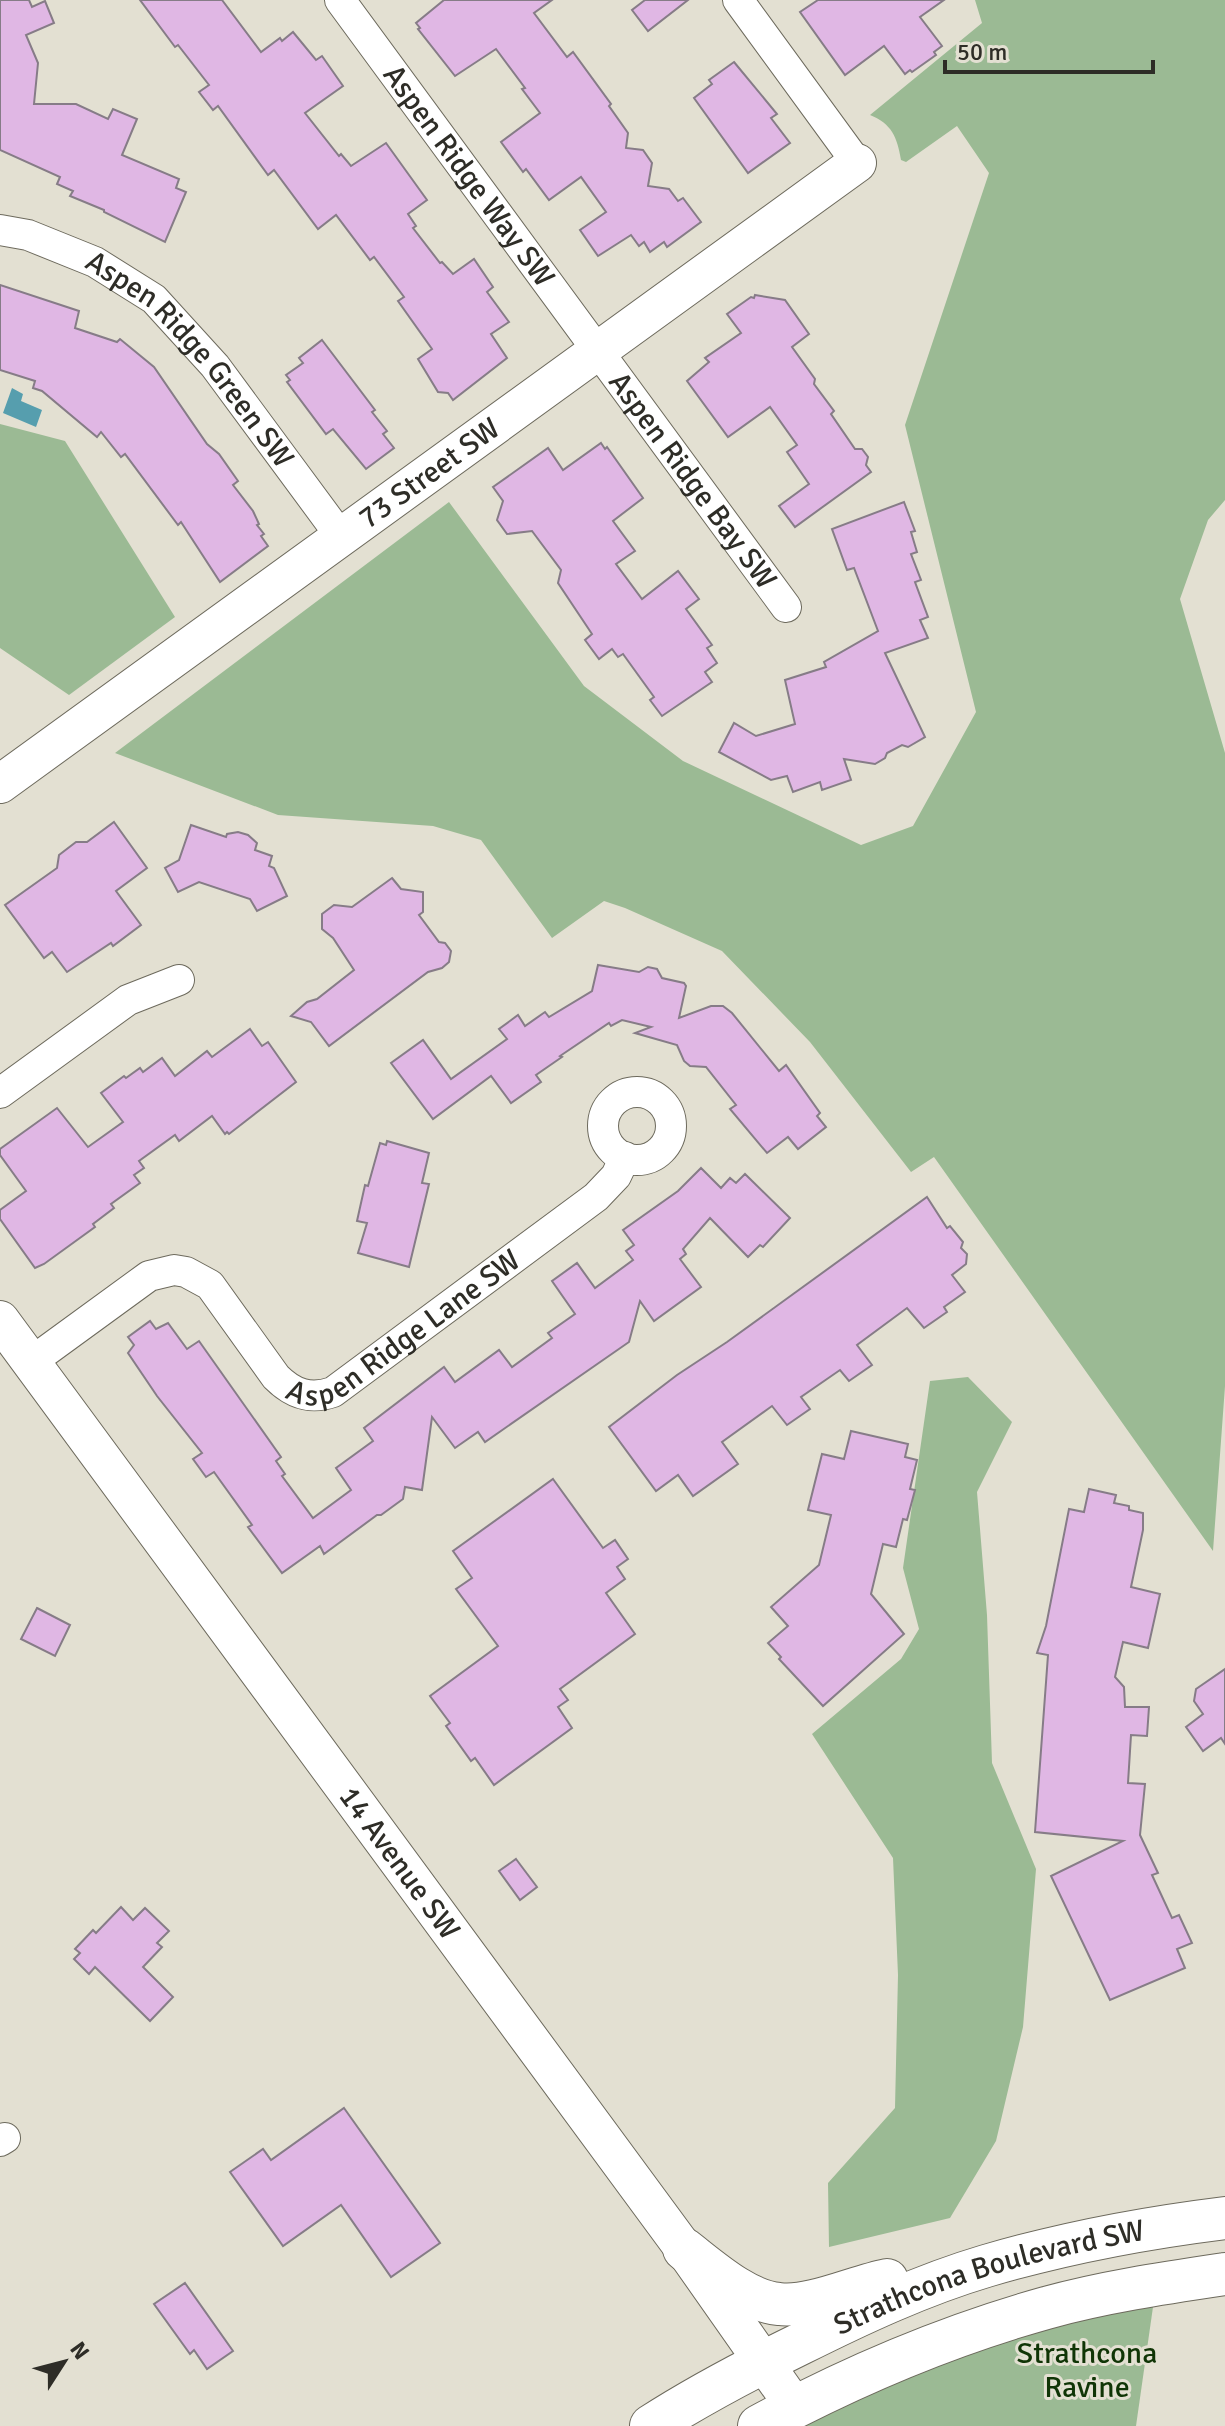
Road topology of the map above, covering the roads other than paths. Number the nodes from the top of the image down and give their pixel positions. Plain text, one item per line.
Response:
1 (340, 0) edge
2 (738, 0) edge
3 (857, 163) joint
4 (0, 230) edge
5 (598, 354) junction
6 (342, 538) junction
7 (786, 607) dead end
8 (0, 784) edge
9 (179, 980) dead end
10 (0, 1093) edge
11 (625, 1157) dead end
12 (0, 1320) edge
13 (31, 1362) junction
14 (1225, 2218) edge
15 (684, 2249) junction
16 (983, 2267) junction
17 (1225, 2274) edge
18 (763, 2363) junction
19 (777, 2416) edge
20 (651, 2426) edge

1 - 5 street, Aspen Ridge Way SW
2 - 3 street
3 - 5 street, 73 Street SW
4 - 6 street, Aspen Ridge Green SW
5 - 6 street, 73 Street SW
5 - 7 street, Aspen Ridge Bay SW
6 - 8 street, 73 Street SW
9 - 10 street
11 - 13 street, Aspen Ridge Lane SW
12 - 13 street, 14 Avenue SW
13 - 15 street, 14 Avenue SW
14 - 16 main road, Strathcona Boulevard SW
15 - 16 main road
15 - 18 street, 14 Avenue SW
16 - 18 main road, Strathcona Boulevard SW
17 - 19 main road, Strathcona Boulevard SW
18 - 19 street, 14 Avenue SW
18 - 20 main road, Strathcona Boulevard SW

